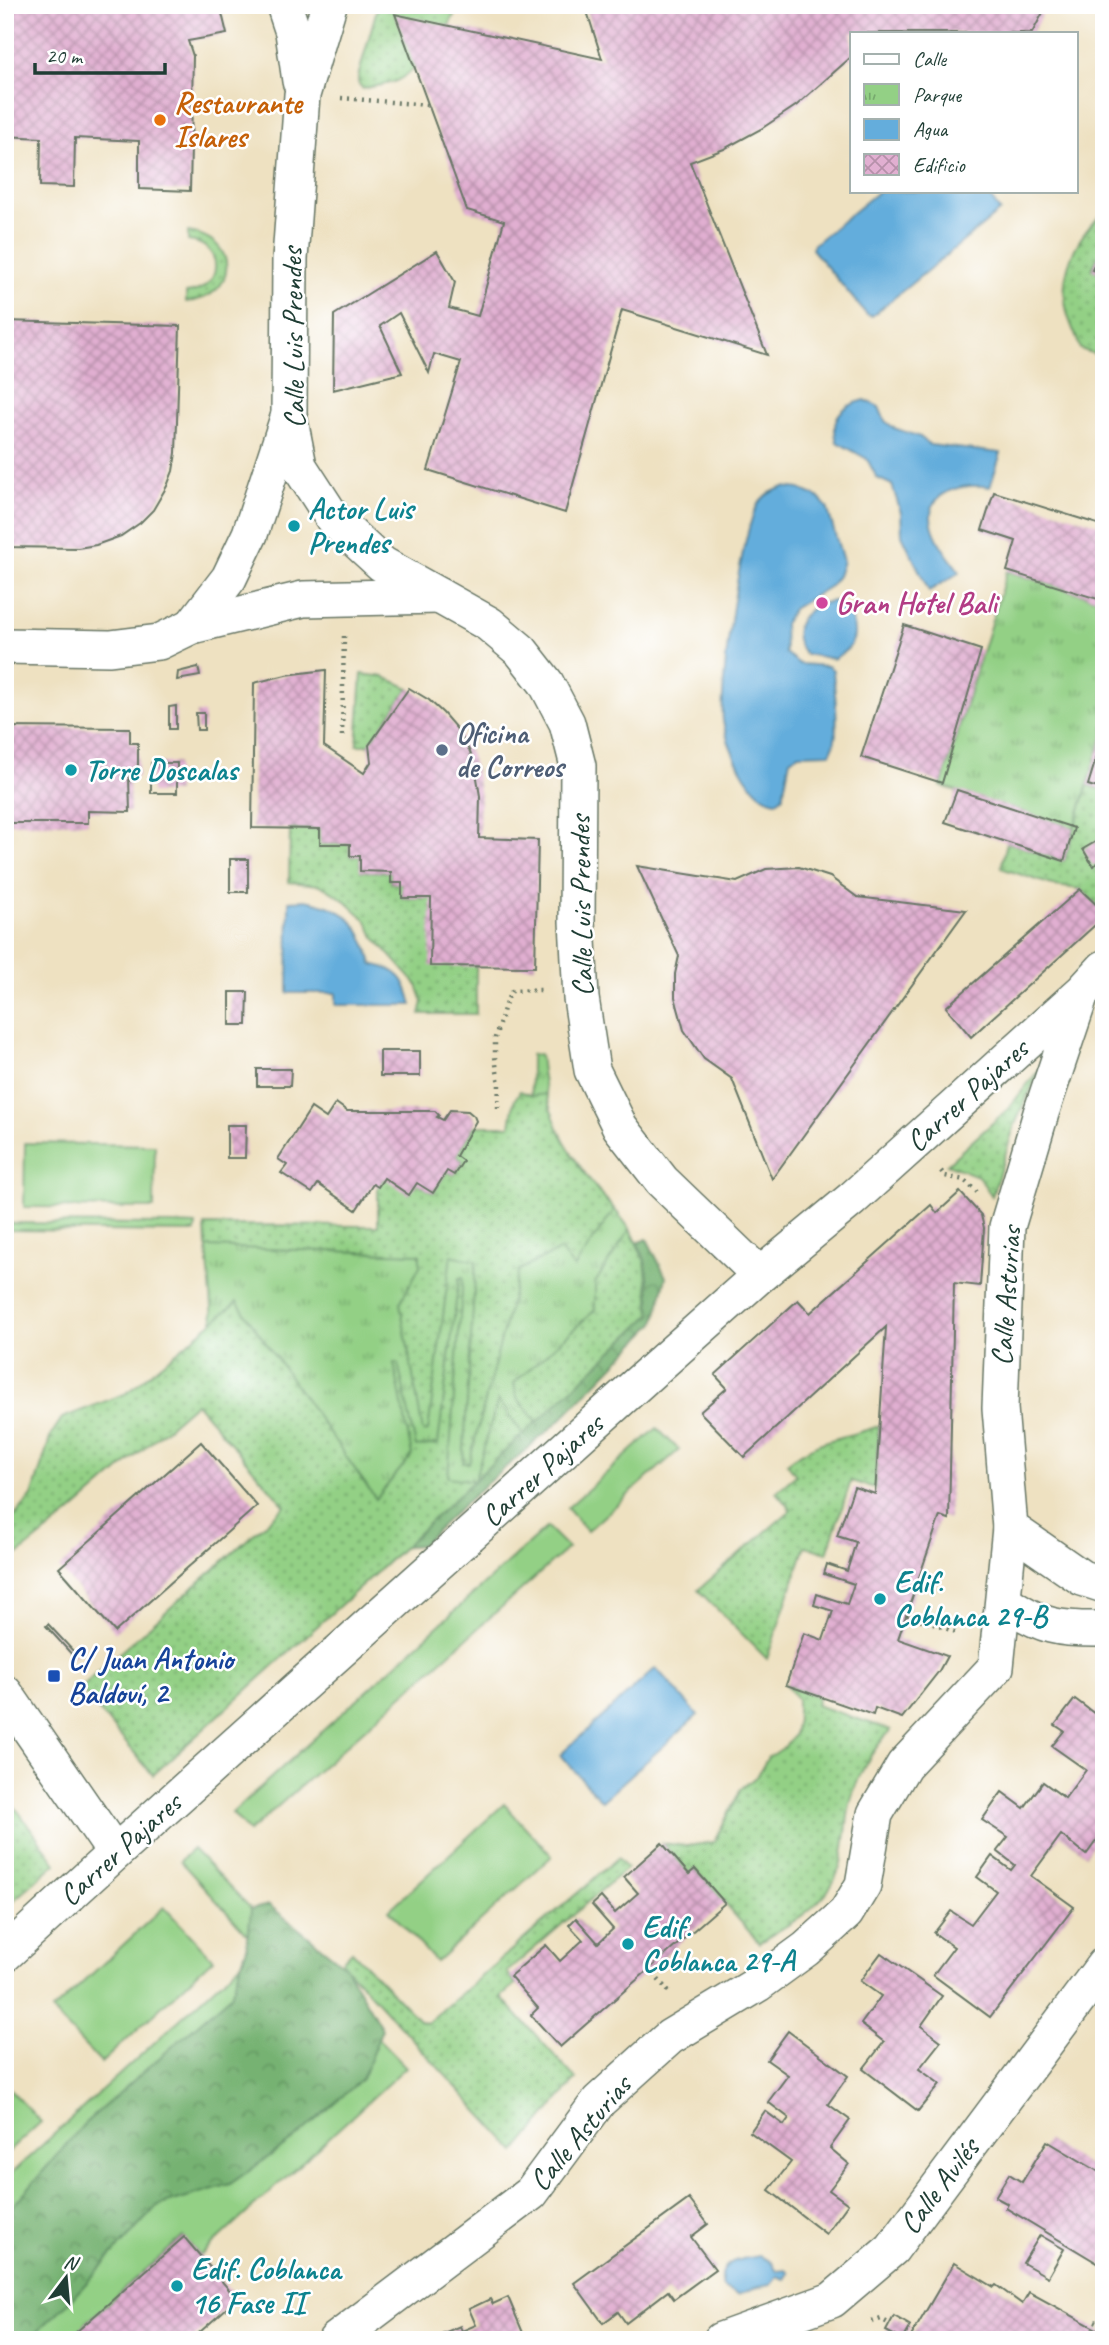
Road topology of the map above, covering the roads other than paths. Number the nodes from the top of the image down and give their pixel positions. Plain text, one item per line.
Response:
1 (284, 5) edge
2 (329, 5) edge
3 (302, 95) junction
4 (289, 415) junction
5 (443, 596) junction
6 (192, 626) junction
7 (5, 646) edge
8 (1093, 979) edge
9 (760, 1275) junction
10 (1010, 1528) junction
11 (1104, 1586) edge
12 (1004, 1601) junction
13 (1104, 1629) edge
14 (5, 1693) edge
15 (115, 1853) junction
16 (5, 1954) edge
17 (1104, 1965) edge
18 (336, 2340) edge
19 (721, 2340) edge

1 - 3 street
2 - 3 street
3 - 4 street, Calle Luis Prendes
4 - 5 street, Calle Luis Prendes
4 - 6 street
5 - 6 street
5 - 9 street, Calle Luis Prendes
6 - 7 street
8 - 9 street, Carrer Pajares
8 - 10 street, Calle Asturias
9 - 15 street, Carrer Pajares
10 - 11 street
10 - 12 street, Calle Asturias
12 - 13 street
12 - 18 street, Calle Asturias
14 - 15 street
15 - 16 street, Carrer Pajares
17 - 19 street, Calle Avilés

